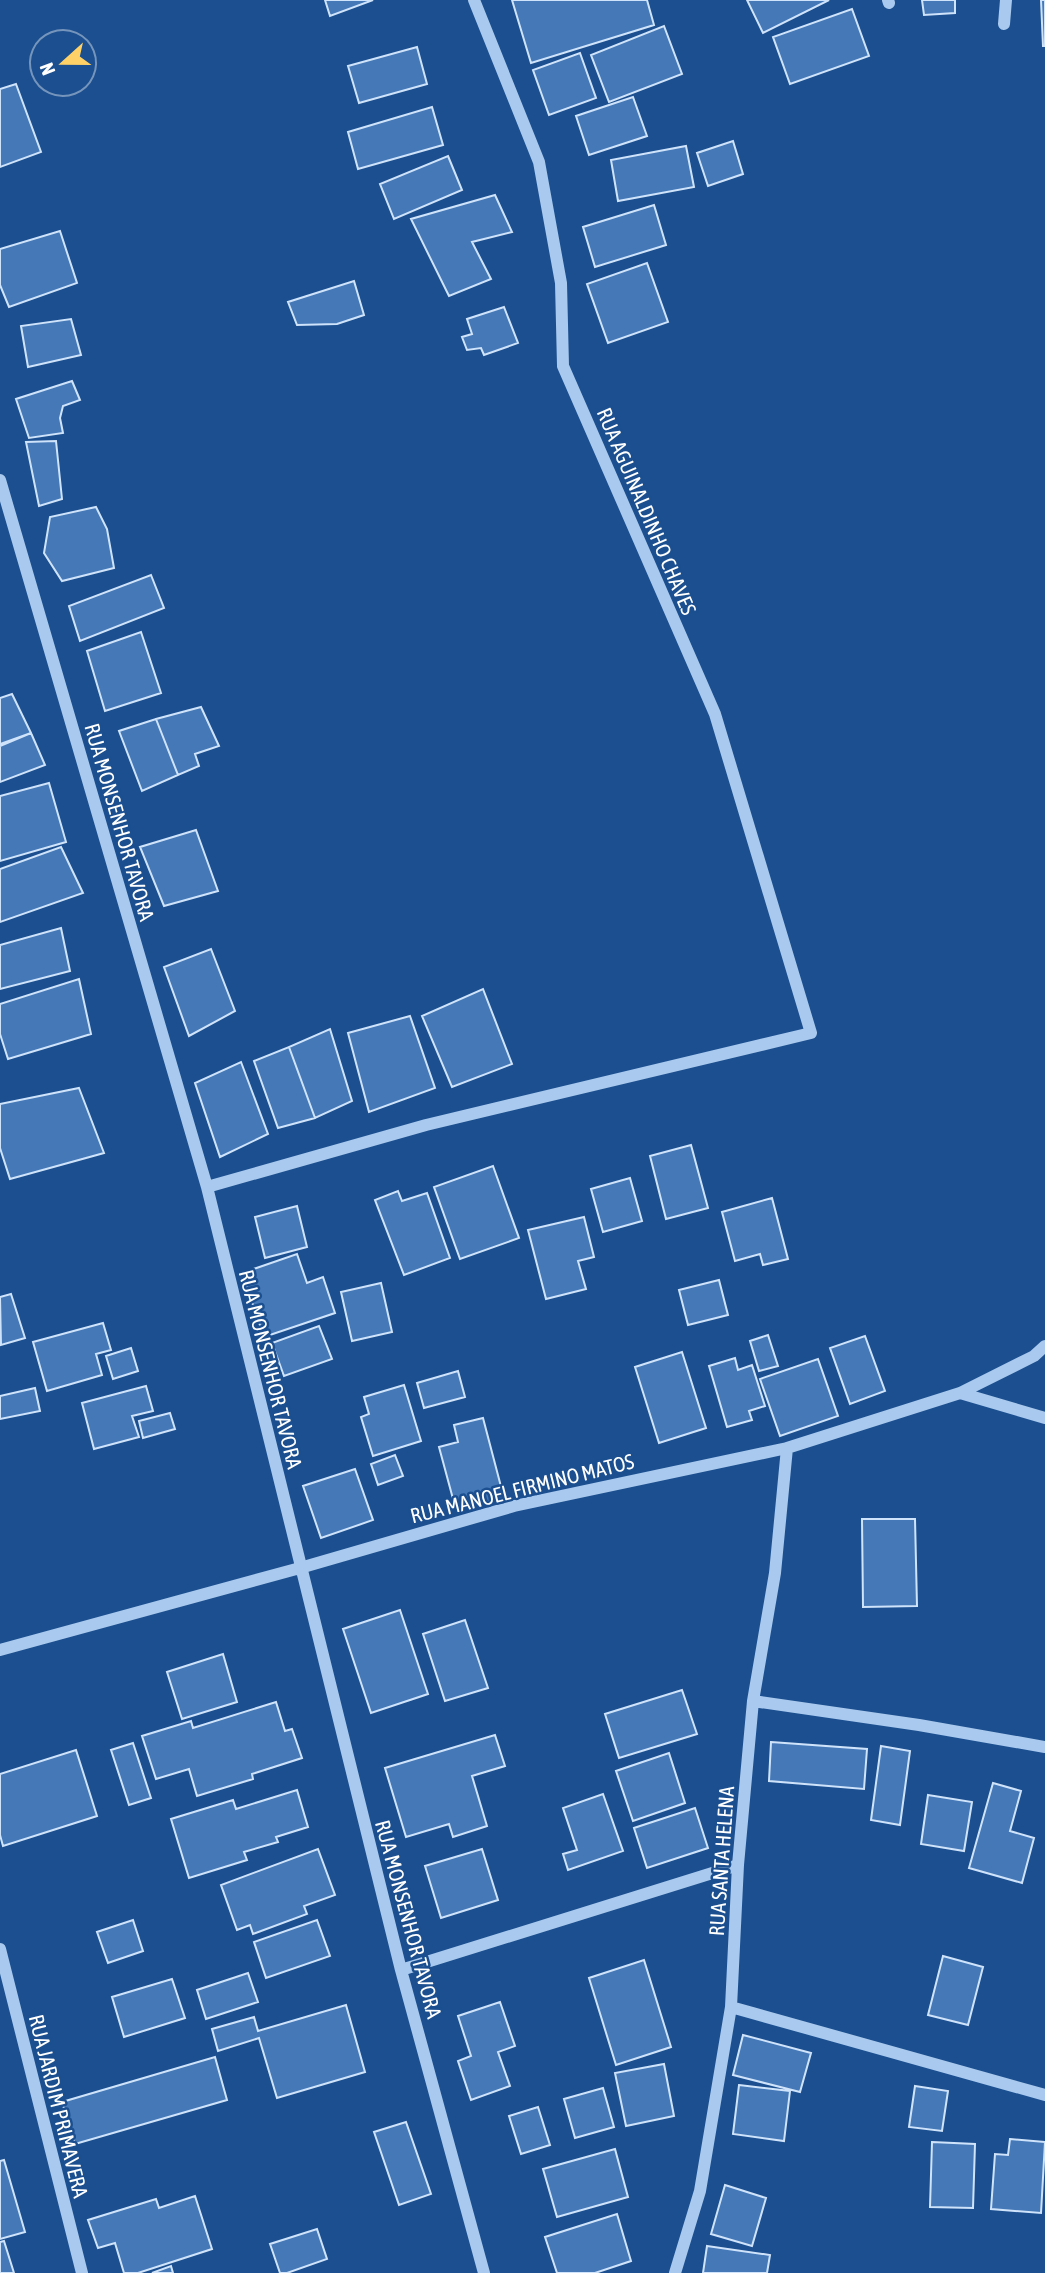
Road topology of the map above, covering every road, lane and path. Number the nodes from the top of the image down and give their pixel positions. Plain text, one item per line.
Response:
1 (474, 0) edge
2 (1006, 0) edge
3 (1004, 24) dead end
4 (0, 480) edge
5 (207, 1188) junction
6 (1045, 1346) edge
7 (960, 1393) junction
8 (1045, 1418) edge
9 (788, 1448) junction
10 (300, 1568) junction
11 (0, 1650) edge
12 (753, 1702) junction
13 (1045, 1747) edge
14 (738, 1864) junction
15 (0, 1949) edge
16 (401, 1970) junction
17 (731, 2007) junction
18 (1045, 2095) edge
19 (82, 2273) edge
20 (484, 2273) edge
21 (675, 2273) edge

1 - 5 street, RUA AGUINALDINHO CHAVES
2 - 3 street
4 - 5 street, RUA MONSENHOR TAVORA
5 - 10 street, RUA MONSENHOR TAVORA
6 - 7 street, RUA MANOEL FIRMINO MATOS
7 - 8 street
7 - 9 street, RUA MANOEL FIRMINO MATOS
9 - 10 street, RUA MANOEL FIRMINO MATOS
9 - 12 street, RUA SANTA HELENA
10 - 11 street, RUA MANOEL FIRMINO MATOS
10 - 16 street, RUA MONSENHOR TAVORA
12 - 13 street
12 - 14 street, RUA SANTA HELENA
14 - 16 street
14 - 17 street, RUA SANTA HELENA
15 - 19 street, RUA JARDIM PRIMAVERA
16 - 20 street, RUA MONSENHOR TAVORA
17 - 18 street
17 - 21 street, RUA SANTA HELENA

